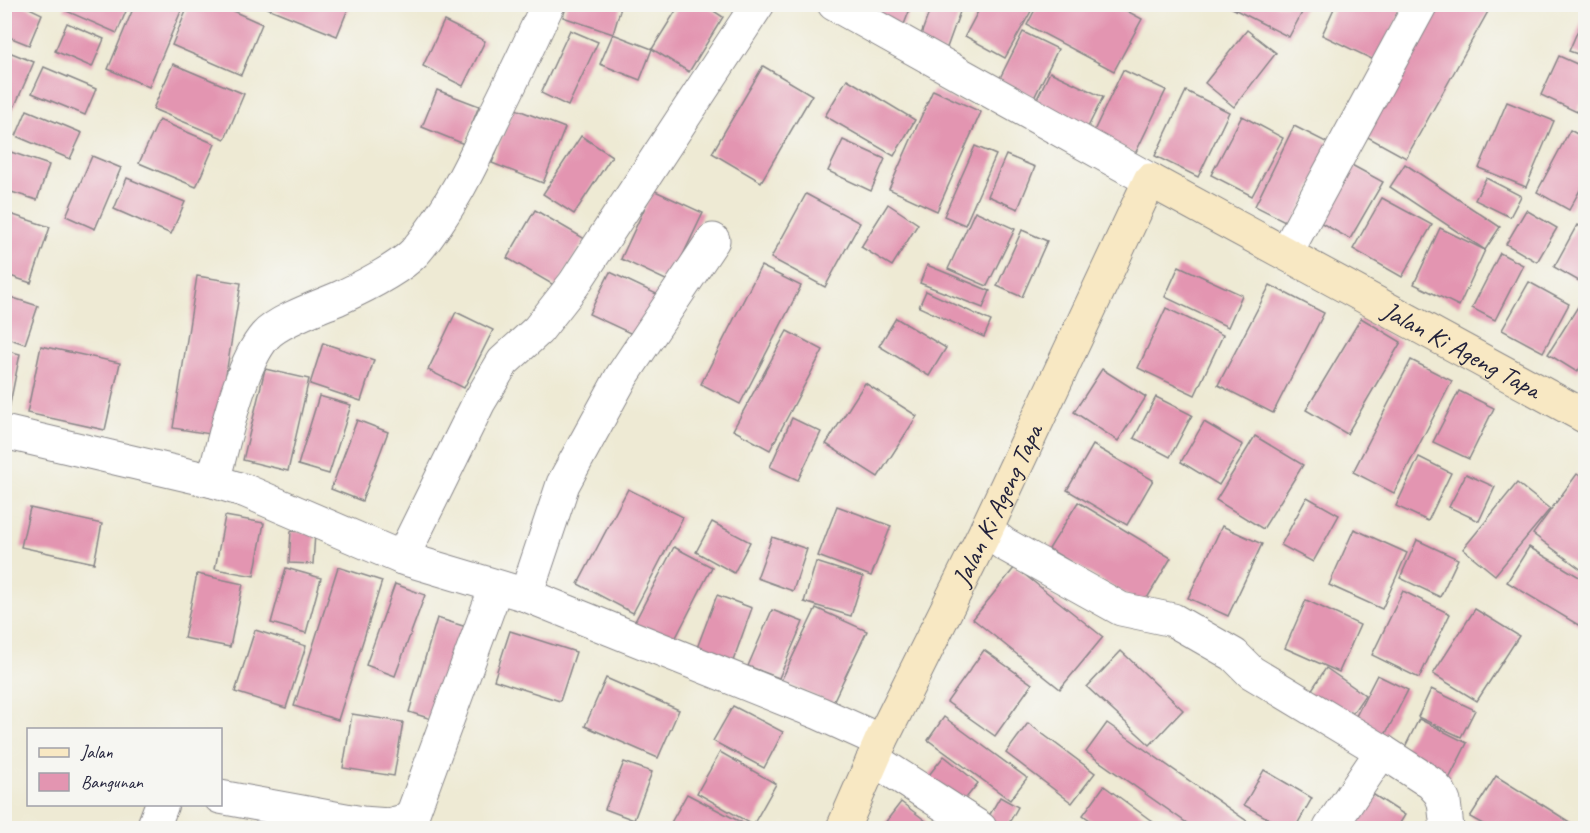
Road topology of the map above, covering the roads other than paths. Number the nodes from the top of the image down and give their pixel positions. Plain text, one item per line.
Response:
1 (548, 4) edge
2 (758, 4) edge
3 (834, 4) edge
4 (1421, 4) edge
5 (1126, 166) junction
6 (713, 240) dead end
7 (1286, 253) junction
8 (1586, 417) edge
9 (4, 432) edge
10 (213, 481) junction
11 (986, 530) junction
12 (402, 558) junction
13 (496, 587) junction
14 (526, 595) junction
15 (871, 743) junction
16 (1382, 751) junction
17 (222, 797) edge
18 (161, 806) edge
19 (153, 828) edge
20 (843, 828) edge
21 (980, 828) edge
22 (1330, 828) edge
23 (1447, 828) edge

1 - 10 street
2 - 12 street
3 - 5 street, Jalan Ki Ageng Tapa
4 - 7 street
5 - 7 street, Jalan Ki Ageng Tapa
5 - 11 street, Jalan Ki Ageng Tapa
6 - 14 street
7 - 8 street, Jalan Ki Ageng Tapa
9 - 10 street
10 - 12 street
11 - 15 street, Jalan Ki Ageng Tapa
11 - 16 street
12 - 13 street
13 - 14 street
13 - 17 street
14 - 15 street
15 - 20 street, Jalan Ki Ageng Tapa
15 - 21 street
16 - 22 street
16 - 23 street
18 - 19 street

